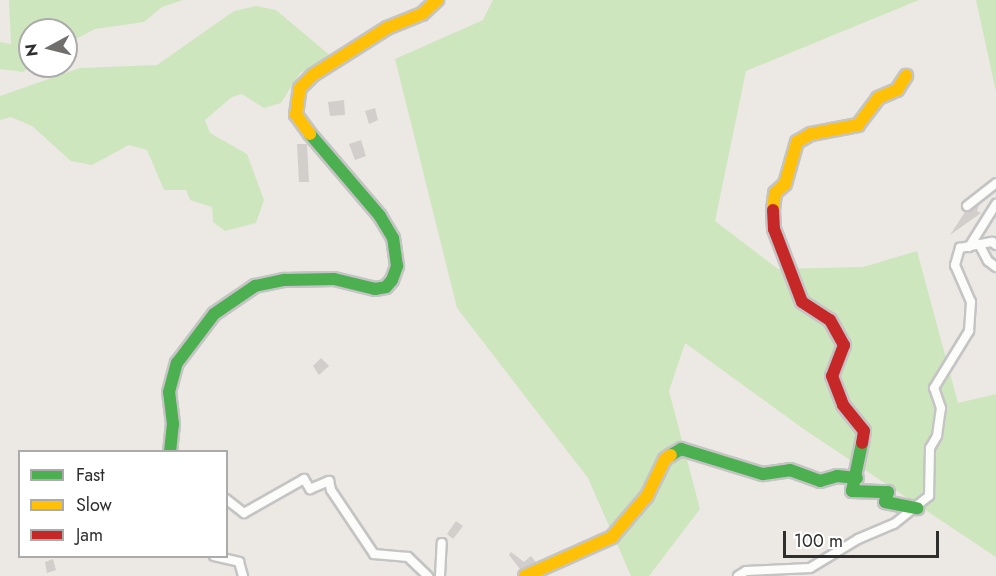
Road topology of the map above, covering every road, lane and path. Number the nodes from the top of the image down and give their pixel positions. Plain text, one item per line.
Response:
1 (437, 0) edge
2 (906, 76) dead end
3 (996, 183) edge
4 (996, 204) edge
5 (967, 206) dead end
6 (980, 244) junction
7 (996, 245) edge
8 (969, 247) junction
9 (996, 267) edge
10 (170, 450) edge
11 (857, 478) junction
12 (228, 501) edge
13 (917, 508) junction
14 (442, 543) dead end
15 (222, 558) edge
16 (243, 576) edge
17 (428, 576) edge
18 (440, 576) edge
19 (525, 576) edge
20 (738, 576) edge

1 - 10 street
2 - 11 street
3 - 5 street
4 - 8 street
6 - 7 street
6 - 8 street
6 - 9 street
8 - 13 street
11 - 13 street
11 - 19 street
12 - 17 street
13 - 20 street
14 - 18 street
15 - 16 street

